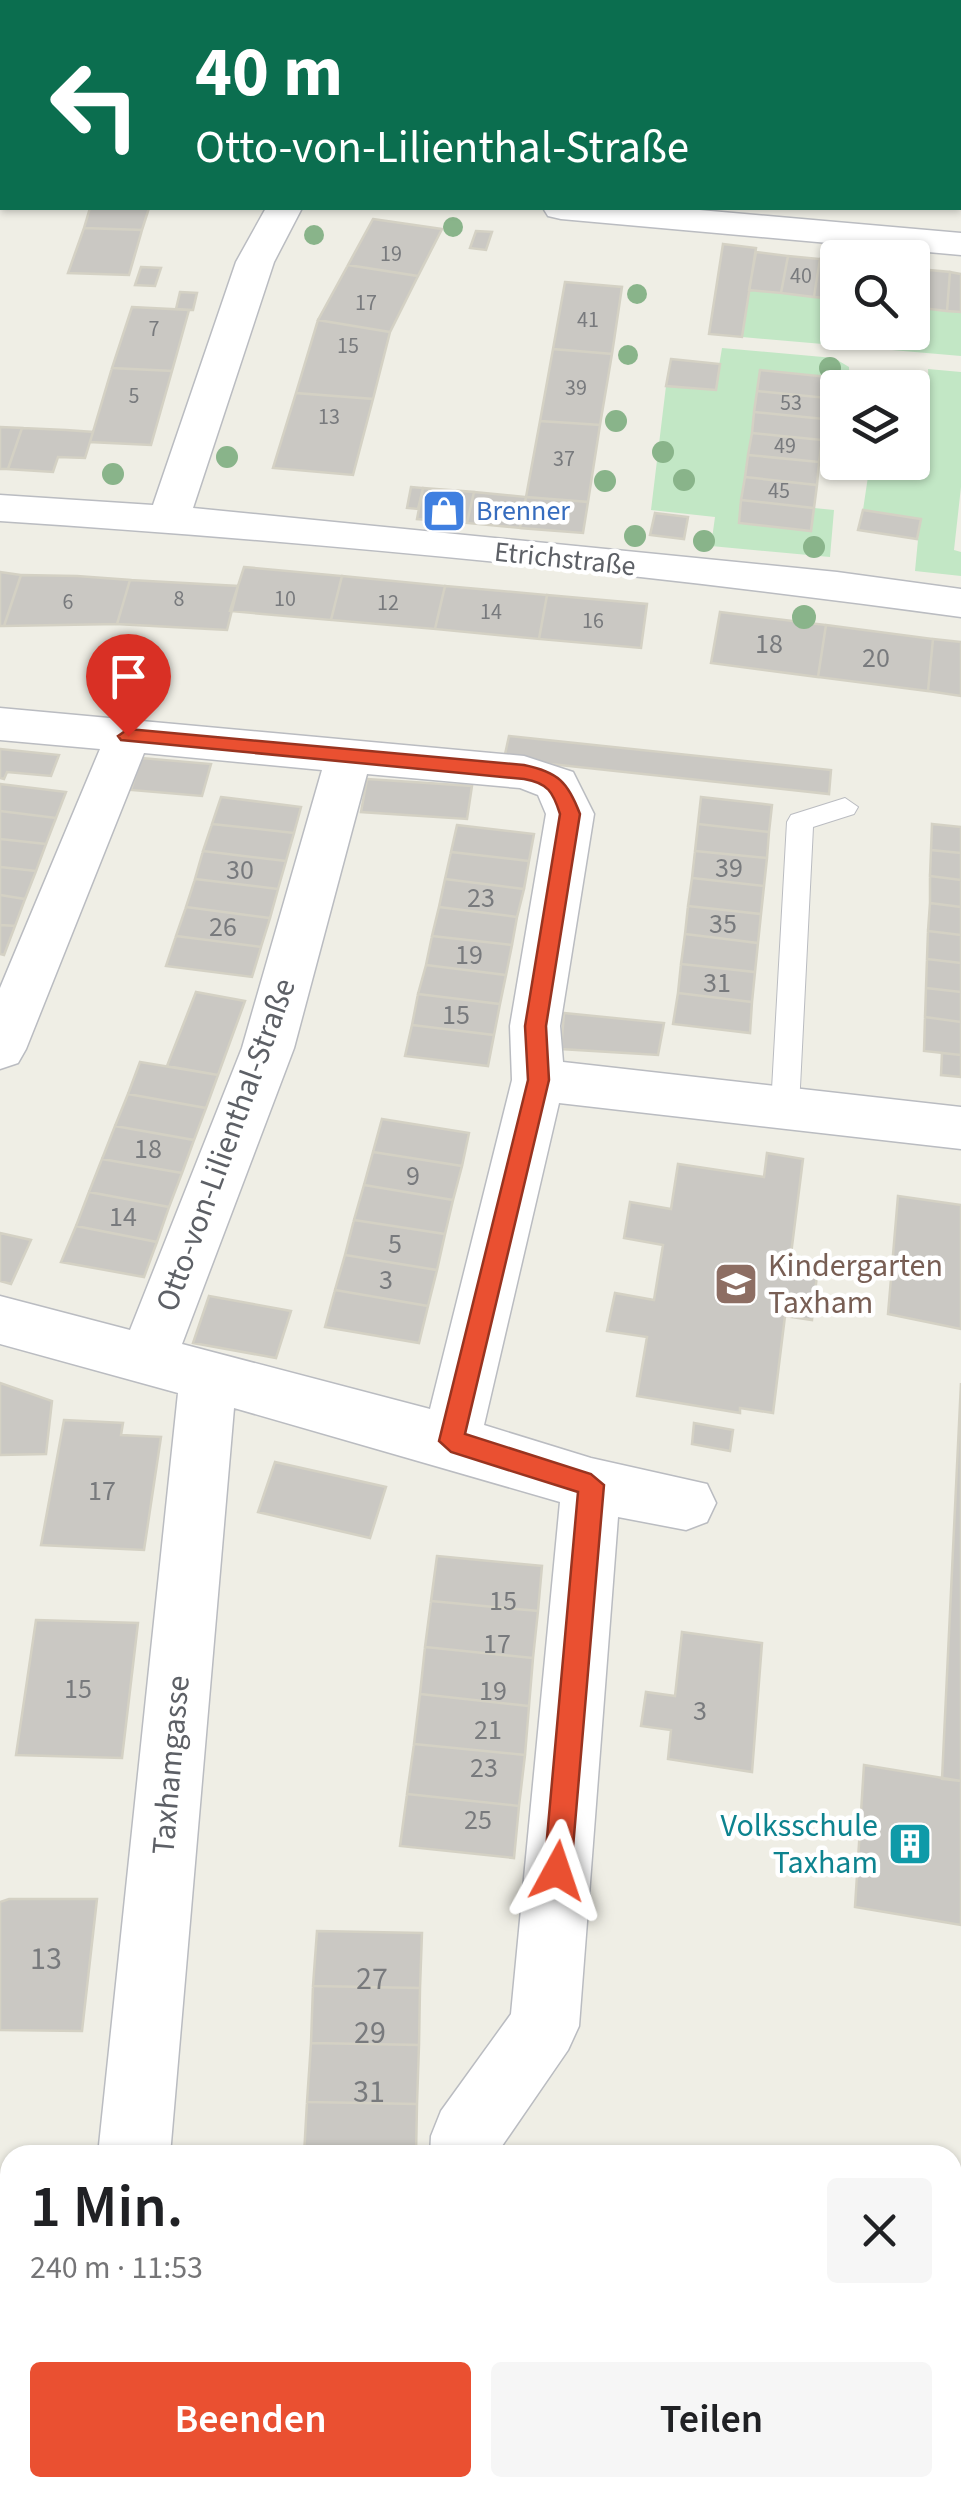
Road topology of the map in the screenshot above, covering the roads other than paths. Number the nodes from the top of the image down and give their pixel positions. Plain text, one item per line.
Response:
1 (283, 210) edge
2 (584, 210) edge
3 (961, 244) edge
4 (0, 508) edge
5 (169, 518) junction
6 (961, 603) edge
7 (0, 724) edge
8 (128, 736) junction
9 (349, 756) junction
10 (844, 807) dead end
11 (0, 1048) edge
12 (538, 1080) junction
13 (784, 1107) junction
14 (961, 1128) edge
15 (0, 1320) edge
16 (147, 1360) junction
17 (208, 1376) junction
18 (451, 1441) junction
19 (591, 1485) junction
20 (686, 1503) dead end
21 (135, 2145) edge
22 (466, 2145) edge

1 - 5 street
2 - 3 street
4 - 5 street, Etrichstraße
5 - 6 street, Etrichstraße
7 - 8 street
8 - 9 street
8 - 11 street
9 - 12 street
9 - 16 street, Otto-von-Lilienthal-Straße
10 - 13 lane
12 - 13 street
12 - 18 street
13 - 14 street
15 - 16 street
16 - 17 street
17 - 18 street
17 - 21 street, Taxhamgasse
18 - 19 street
19 - 20 street
19 - 22 street

